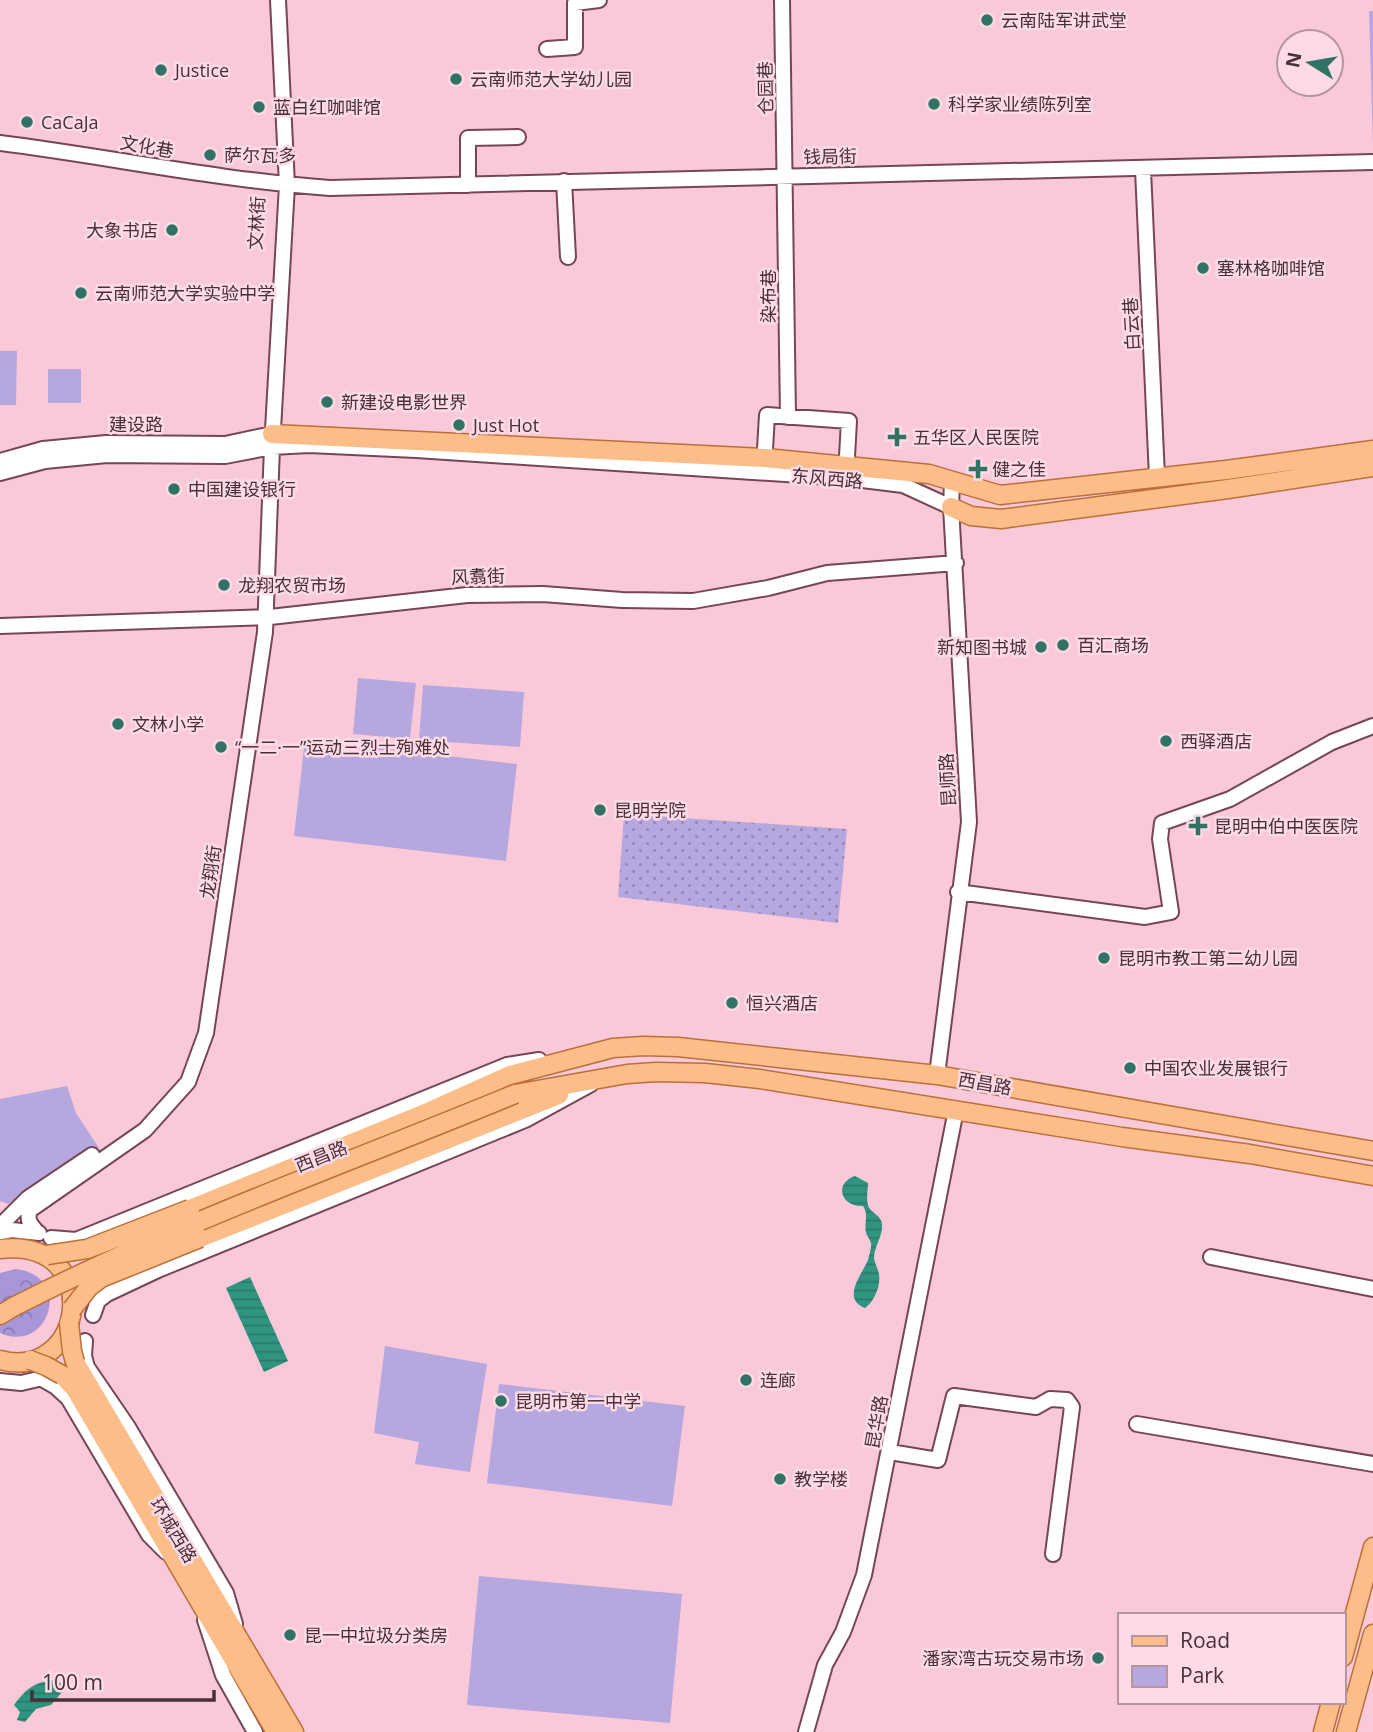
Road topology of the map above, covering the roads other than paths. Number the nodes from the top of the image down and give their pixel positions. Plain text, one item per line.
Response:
1 (269, 0) edge
2 (278, 0) edge
3 (599, 0) edge
4 (782, 0) edge
5 (573, 2) edge
6 (547, 48) dead end
7 (518, 137) dead end
8 (0, 143) edge
9 (1373, 162) edge
10 (1143, 170) junction
11 (786, 176) junction
12 (564, 181) junction
13 (282, 185) junction
14 (468, 185) junction
15 (568, 257) dead end
16 (788, 417) junction
17 (268, 441) junction
18 (1373, 450) edge
19 (0, 461) edge
20 (764, 465) junction
21 (1373, 467) edge
22 (846, 472) junction
23 (0, 473) edge
24 (1157, 477) junction
25 (952, 482) junction
26 (951, 507) junction
27 (956, 562) junction
28 (265, 618) junction
29 (0, 626) edge
30 (1373, 726) edge
31 (958, 892) junction
32 (594, 1053) junction
33 (937, 1075) junction
34 (598, 1080) junction
35 (515, 1094) junction
36 (956, 1110) junction
37 (1373, 1151) edge
38 (1373, 1176) edge
39 (0, 1227) edge
40 (2, 1243) edge
41 (49, 1243) junction
42 (1211, 1257) dead end
43 (1373, 1289) edge
44 (7, 1310) edge
45 (71, 1316) junction
46 (0, 1360) edge
47 (30, 1360) junction
48 (65, 1364) junction
49 (0, 1381) edge
50 (1137, 1424) dead end
51 (890, 1452) junction
52 (1373, 1464) edge
53 (1373, 1547) edge
54 (1053, 1554) dead end
55 (200, 1606) junction
56 (1373, 1634) edge
57 (1345, 1650) edge
58 (1330, 1704) edge
59 (255, 1732) edge
60 (276, 1732) edge
61 (294, 1732) edge
62 (806, 1732) edge
63 (1323, 1732) edge
64 (1346, 1732) edge

1 - 13 street, 文林街
2 - 13 street, 文林街
3 - 5 street
4 - 11 street, 仓园巷
5 - 6 street
7 - 14 street
8 - 13 street, 文化巷
9 - 10 street, 钱局街
10 - 11 street, 钱局街
10 - 24 street, 白云巷
11 - 12 street, 钱局街
11 - 16 street, 染布巷
12 - 14 street, 钱局街
12 - 15 street
13 - 14 street, 钱局街
13 - 17 street, 文林街
16 - 20 street
16 - 22 street
17 - 19 street, 建设路
17 - 20 main road, 东风西路
17 - 23 street, 建设路
17 - 28 street, 龙翔街
18 - 24 main road, 东风西路
20 - 22 main road, 东风西路
21 - 26 main road, 东风西路
22 - 25 main road, 东风西路
22 - 26 street, 东风西路
24 - 25 main road, 东风西路
25 - 26 street, 昆师路
26 - 27 street, 昆师路
27 - 28 street, 风翥街
27 - 31 street, 昆师路
28 - 29 street, 风翥街
28 - 39 street, 龙翔街
28 - 41 street, 龙翔街
30 - 31 street
31 - 33 street, 昆师路
32 - 33 main road, 西昌路
32 - 35 main road, 西昌路
32 - 41 street
32 - 41 main road, 西昌路, bridge
33 - 37 main road, 西昌路
34 - 35 main road, 西昌路
34 - 36 main road, 西昌路
34 - 45 main road, 西昌路, bridge
34 - 48 street
35 - 44 main road, 西昌路, bridge
36 - 38 main road, 西昌路
36 - 51 street, 昆华路
40 - 41 main road
41 - 45 main road, 环城西路, bridge
42 - 43 street
45 - 47 main road, 西昌路, bridge
45 - 48 main road, 环城西路, bridge
46 - 47 main road
47 - 48 main road, 环城西路, bridge
48 - 49 street
48 - 55 main road, 环城西路
48 - 61 main road, 环城西路
50 - 52 street
51 - 54 street
51 - 62 street, 昆华路
53 - 57 main road
55 - 59 street
55 - 60 main road, 环城西路
56 - 64 main road
58 - 63 main road

